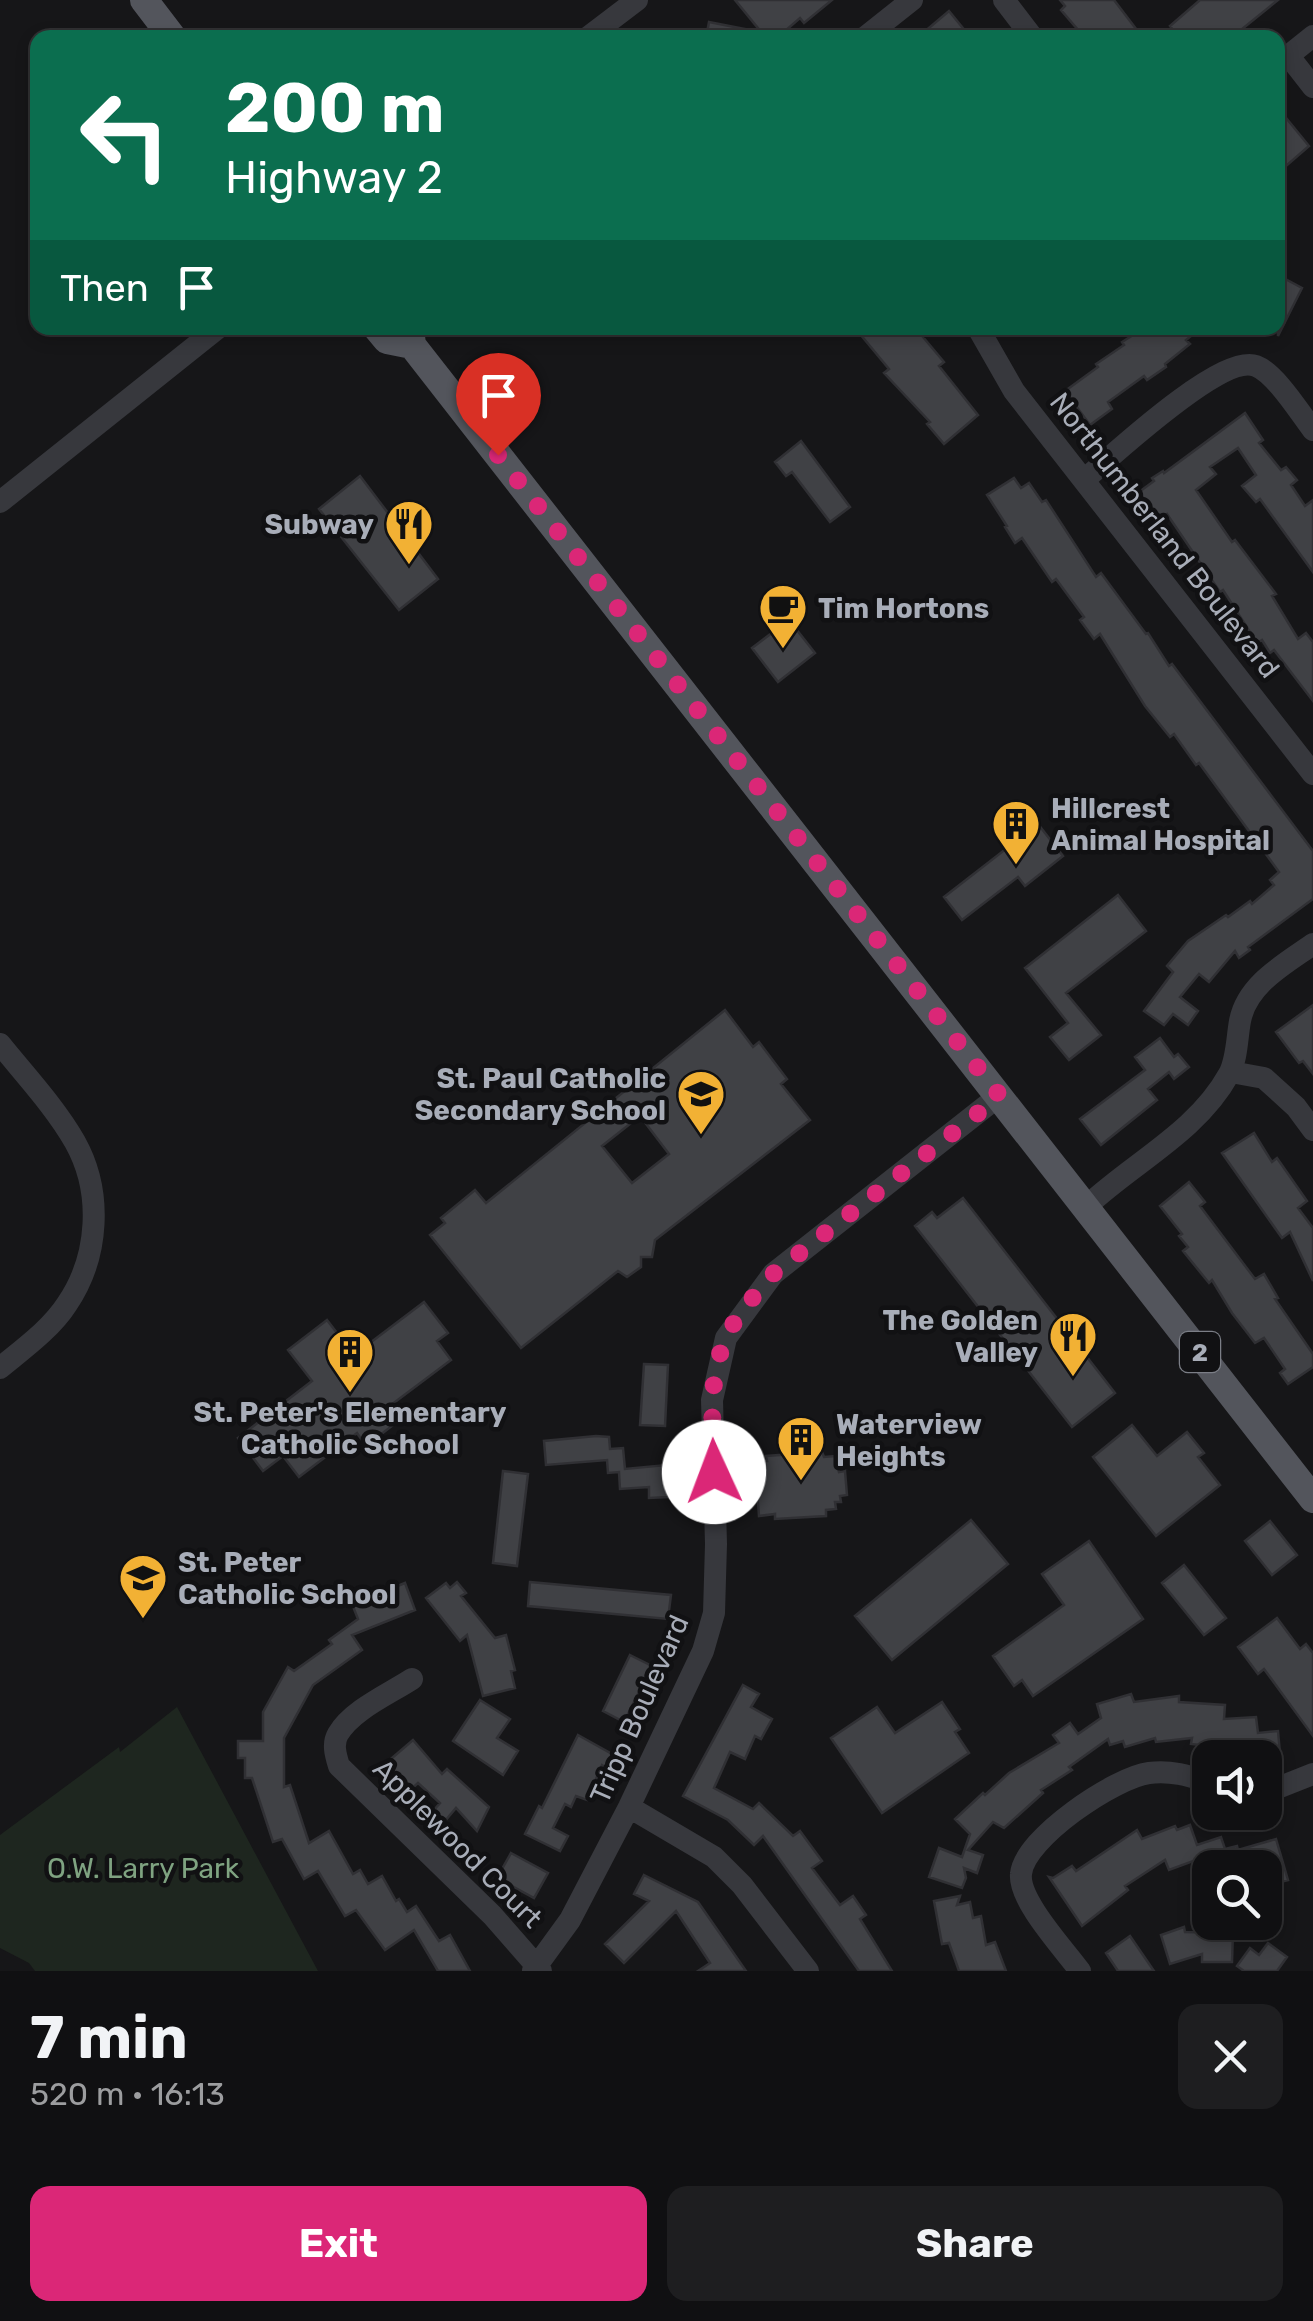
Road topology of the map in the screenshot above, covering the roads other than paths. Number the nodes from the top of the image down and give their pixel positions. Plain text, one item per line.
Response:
1 (144, 0) edge
2 (637, 0) edge
3 (912, 0) edge
4 (1004, 0) edge
5 (166, 30) edge
6 (598, 30) edge
7 (874, 30) edge
8 (1027, 30) edge
9 (1313, 36) edge
10 (1285, 58) edge
11 (1285, 62) edge
12 (1313, 88) edge
13 (209, 335) edge
14 (383, 335) edge
15 (982, 335) edge
16 (411, 336) edge
17 (1313, 430) edge
18 (1084, 480) junction
19 (0, 502) edge
20 (1313, 774) edge
21 (1313, 944) edge
22 (0, 1044) edge
23 (1231, 1072) junction
24 (1000, 1096) junction
25 (1313, 1130) edge
26 (1087, 1206) junction
27 (0, 1368) edge
28 (1313, 1499) edge
29 (412, 1679) dead end
30 (1313, 1774) edge
31 (1192, 1778) edge
32 (1282, 1786) edge
33 (629, 1807) junction
34 (537, 1970) edge
35 (808, 1971) edge
36 (1080, 1971) edge

1 - 5 main road
2 - 6 street
3 - 7 street
4 - 8 street
9 - 10 street
11 - 12 street
13 - 19 street
14 - 16 main road, 2
15 - 18 street, Northumberland Boulevard
16 - 24 main road, 2
17 - 18 street
18 - 20 street, Northumberland Boulevard
21 - 23 street
22 - 27 street
23 - 25 street
23 - 26 street
24 - 26 main road, 2
24 - 33 street, Tripp Boulevard
26 - 28 main road, 2
29 - 34 street, Applewood Court
30 - 32 street
31 - 36 street
33 - 34 street, Tripp Boulevard
33 - 35 street

